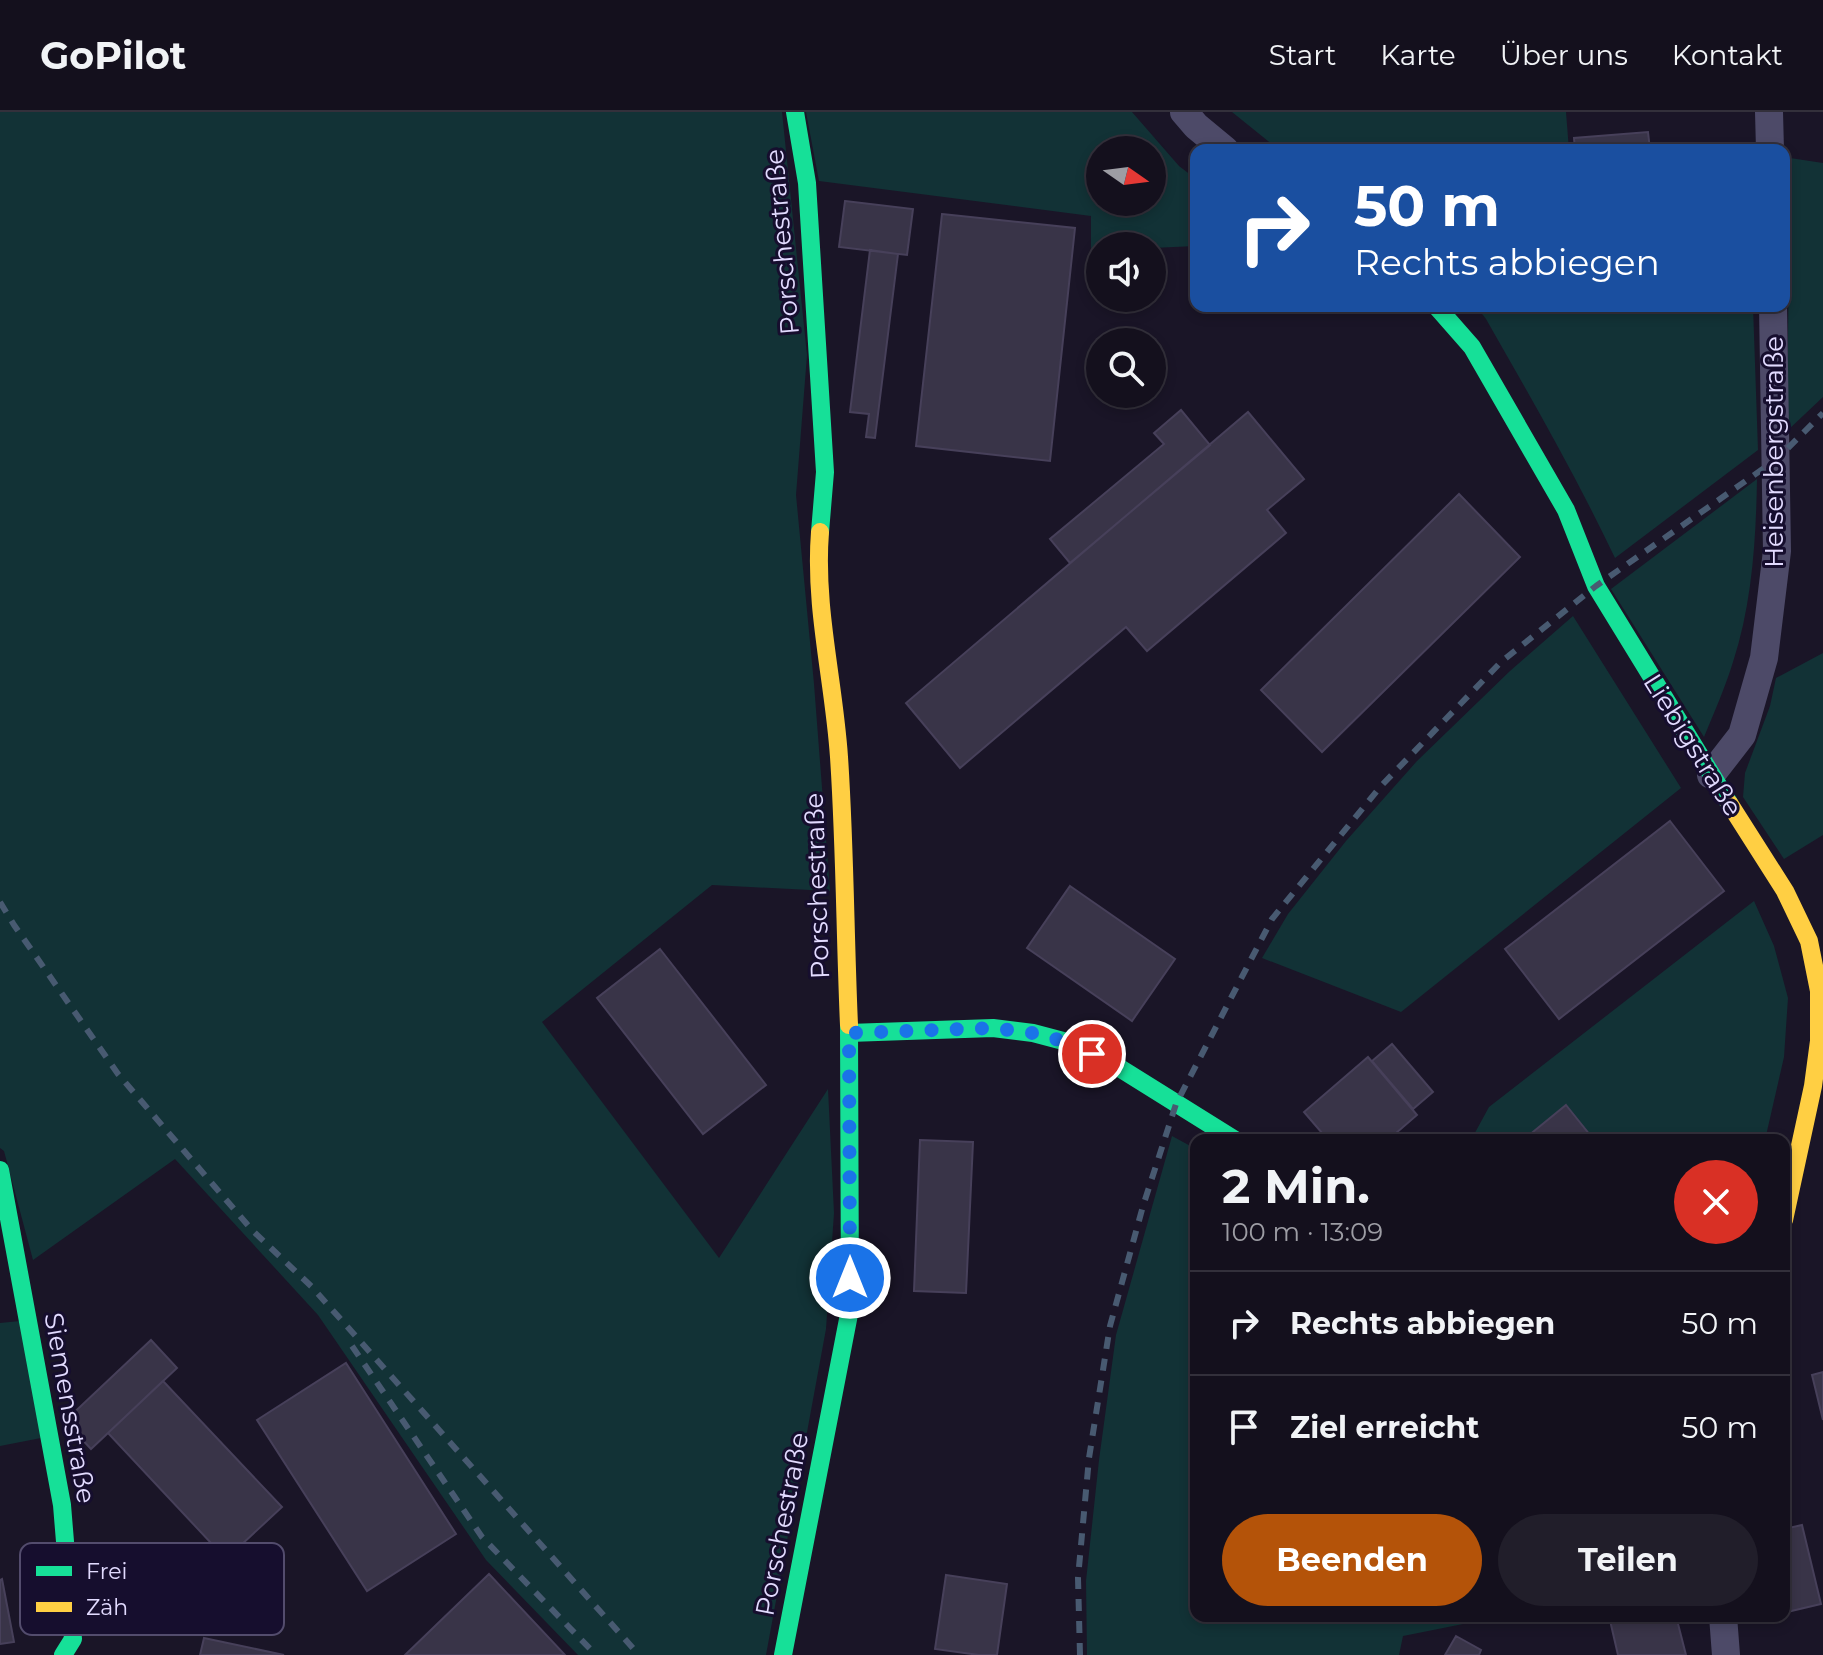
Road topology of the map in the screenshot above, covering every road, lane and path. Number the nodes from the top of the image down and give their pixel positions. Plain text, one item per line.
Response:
1 (795, 112) edge
2 (1184, 112) edge
3 (1769, 112) edge
4 (1218, 144) edge
5 (1770, 144) edge
6 (1441, 312) edge
7 (1773, 312) edge
8 (1711, 775) junction
9 (849, 1033) junction
10 (1225, 1134) edge
11 (0, 1170) edge
12 (1790, 1191) edge
13 (65, 1543) edge
14 (1723, 1622) edge
15 (73, 1635) edge
16 (63, 1655) edge
17 (783, 1655) edge
18 (1726, 1655) edge

1 - 9 street, Porschestraße
2 - 4 street
3 - 5 street
6 - 8 street, Liebigstraße
7 - 8 street, Heisenbergstraße
8 - 12 street, Liebigstraße
9 - 10 street
9 - 17 street, Porschestraße
11 - 13 street, Siemensstraße
14 - 18 street
15 - 16 street, Siemensstraße

